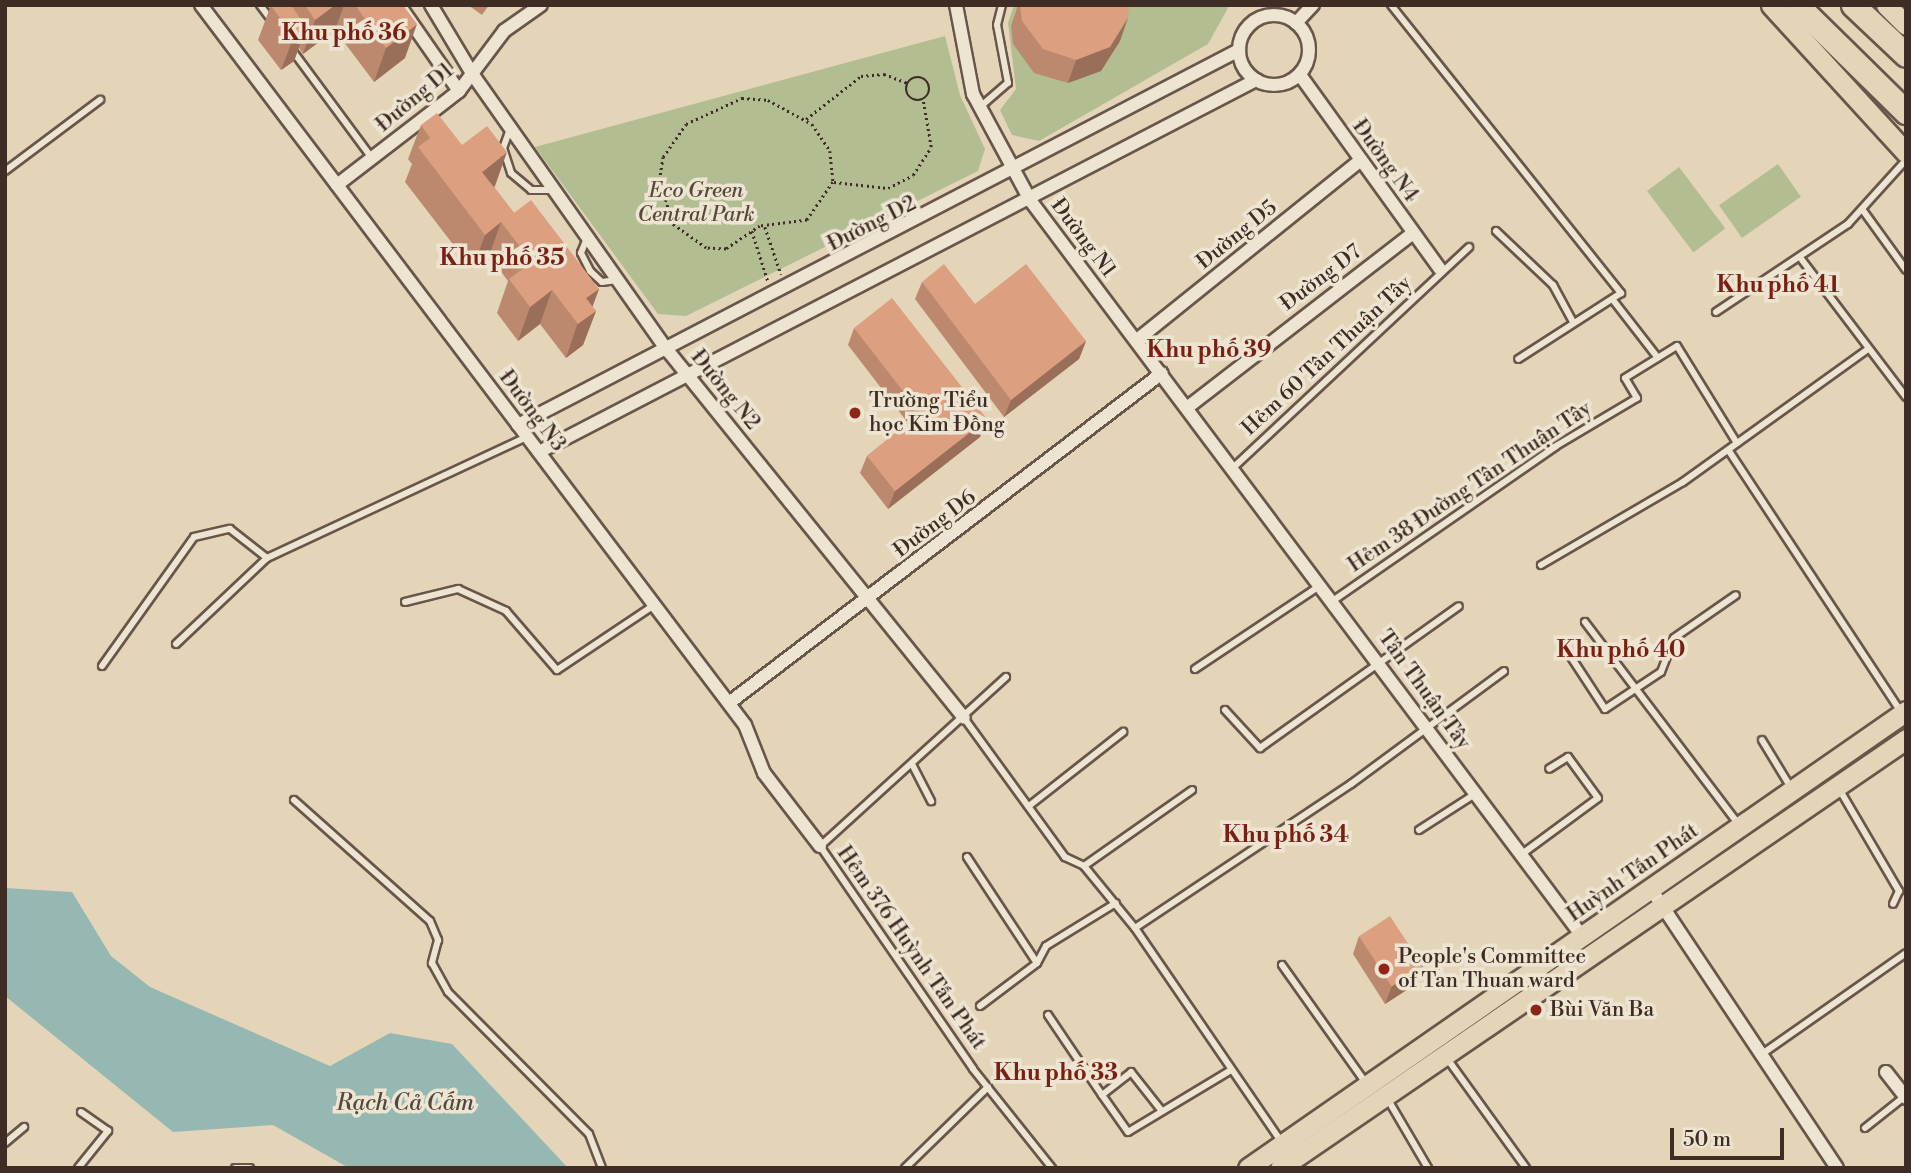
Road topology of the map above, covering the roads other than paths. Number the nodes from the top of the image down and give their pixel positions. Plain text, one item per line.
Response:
1 (201, 5) edge
2 (260, 5) edge
3 (399, 5) edge
4 (431, 5) edge
5 (541, 5) edge
6 (956, 5) edge
7 (1002, 5) edge
8 (1313, 5) edge
9 (1391, 5) edge
10 (1771, 5) edge
11 (1778, 5) edge
12 (1853, 5) edge
13 (1877, 5) edge
14 (1885, 5) edge
15 (1802, 10) edge
16 (1296, 23) junction
17 (1906, 25) edge
18 (276, 27) edge
19 (447, 29) junction
20 (1883, 32) junction
21 (284, 38) edge
22 (426, 43) junction
23 (1240, 50) junction
24 (1906, 55) edge
25 (472, 75) junction
26 (1300, 75) junction
27 (1256, 80) junction
28 (459, 91) junction
29 (100, 100) dead end
30 (979, 107) junction
31 (1906, 112) edge
32 (510, 128) junction
33 (1906, 153) edge
34 (372, 158) junction
35 (1906, 160) edge
36 (1360, 161) junction
37 (5, 172) edge
38 (1013, 173) junction
39 (337, 185) junction
40 (554, 190) junction
41 (1030, 200) junction
42 (1862, 209) junction
43 (1496, 232) dead end
44 (1413, 233) junction
45 (1469, 247) dead end
46 (1802, 260) junction
47 (1440, 269) junction
48 (1906, 270) edge
49 (1613, 300) junction
50 (1716, 312) dead end
51 (1573, 321) junction
52 (1137, 340) junction
53 (1867, 350) junction
54 (668, 351) junction
55 (1658, 358) junction
56 (1518, 359) dead end
57 (1162, 373) junction
58 (691, 375) junction
59 (1906, 397) edge
60 (1188, 407) junction
61 (518, 425) junction
62 (527, 437) junction
63 (1737, 443) junction
64 (1729, 451) junction
65 (539, 452) junction
66 (1234, 467) junction
67 (267, 558) junction
68 (1541, 565) dead end
69 (1322, 584) junction
70 (1736, 595) dead end
71 (865, 600) junction
72 (1334, 600) junction
73 (405, 602) dead end
74 (654, 605) junction
75 (1459, 606) dead end
76 (1585, 622) dead end
77 (176, 643) dead end
78 (1571, 657) dead end
79 (1381, 664) junction
80 (102, 666) dead end
81 (1195, 668) dead end
82 (1504, 671) dead end
83 (1006, 677) dead end
84 (1641, 688) junction
85 (729, 703) junction
86 (1224, 710) dead end
87 (1904, 712) edge
88 (964, 718) junction
89 (1426, 726) junction
90 (1123, 732) dead end
91 (1906, 739) edge
92 (1762, 740) dead end
93 (912, 764) junction
94 (1549, 769) dead end
95 (1837, 786) junction
96 (1192, 790) dead end
97 (1793, 791) junction
98 (1475, 794) junction
99 (294, 800) dead end
100 (931, 801) dead end
101 (1029, 806) junction
102 (1740, 827) junction
103 (1419, 830) dead end
104 (820, 846) junction
105 (1520, 855) junction
106 (967, 857) dead end
107 (1084, 866) junction
108 (1657, 897) junction
109 (1116, 902) junction
110 (1894, 904) dead end
111 (1135, 928) junction
112 (1583, 936) junction
113 (1906, 953) edge
114 (1037, 963) junction
115 (1282, 965) dead end
116 (980, 1006) dead end
117 (1048, 1015) dead end
118 (1445, 1055) junction
119 (1760, 1055) junction
120 (1231, 1070) junction
121 (1886, 1072) dead end
122 (1368, 1084) junction
123 (988, 1087) junction
124 (1102, 1095) junction
125 (1386, 1096) junction
126 (1905, 1097) edge
127 (1161, 1110) junction
128 (81, 1112) dead end
129 (24, 1126) dead end
130 (1865, 1128) dead end
131 (5, 1143) edge
132 (1289, 1159) edge
133 (906, 1167) edge
134 (78, 1168) edge
135 (235, 1168) edge
136 (250, 1168) edge
137 (602, 1168) edge
138 (1052, 1168) edge
139 (1248, 1168) edge
140 (1428, 1168) edge
141 (1526, 1168) edge
142 (1837, 1168) edge

1 - 39 street, Đường N3
2 - 18 lane
3 - 22 street
4 - 19 street, Đường N2
5 - 25 street, Đường D1
6 - 30 street, Đường N1
7 - 30 lane
8 - 16 street
9 - 49 lane
10 - 33 main road
11 - 15 highway
12 - 20 highway
13 - 20 highway
14 - 17 main road
15 - 31 highway
16 - 23 street
16 - 26 street
19 - 22 street
19 - 25 street, Đường N2
20 - 24 highway
21 - 34 lane
22 - 28 street
23 - 27 street
23 - 38 street, Đường D2
25 - 28 street, Đường D1
25 - 32 street, Đường N2
26 - 27 street
26 - 36 street, Đường N4
27 - 41 street
28 - 34 street, Đường D1
29 - 37 lane
30 - 38 street, Đường N1
32 - 40 street, Đường N2
32 - 40 lane
34 - 39 street, Đường D1
35 - 42 lane
36 - 44 street, Đường N4
36 - 52 street, Đường D5
38 - 41 street, Đường N1
38 - 54 street, Đường D2
39 - 61 street, Đường N3
40 - 54 street, Đường N2
41 - 52 street, Đường N1
41 - 58 street
42 - 46 lane
42 - 48 lane
43 - 51 lane
44 - 47 street, Đường N4
44 - 60 street, Đường D7
45 - 47 lane, Hẻm 60 Tân Thuận Tây
46 - 50 lane
46 - 53 lane
47 - 66 lane, Hẻm 60 Tân Thuận Tây
49 - 51 lane
49 - 55 lane
51 - 56 lane
52 - 57 street, Đường N1
53 - 59 lane
53 - 63 lane
54 - 58 street, Đường N2
54 - 61 street, Đường D2
55 - 63 lane, Hẻm 38 Đường Tân Thuận Tây
55 - 72 lane, Hẻm 38 Đường Tân Thuận Tây
57 - 60 street, Đường N1
57 - 71 street, Đường D6
58 - 65 street
58 - 71 street, Đường N2
60 - 66 street, Đường N1
61 - 62 street, Đường N3
62 - 65 street, Đường N3
62 - 67 lane
63 - 64 lane
64 - 68 lane
64 - 87 lane
65 - 74 street, Đường N3
66 - 69 street, Tân Thuận Tây
67 - 77 lane
67 - 80 lane
69 - 72 street, Tân Thuận Tây
69 - 81 lane
70 - 84 lane
71 - 85 street, Đường D6
71 - 88 street, Đường N2
72 - 79 street, Tân Thuận Tây
73 - 74 lane
74 - 85 street, Đường N3
75 - 79 lane
76 - 84 lane
78 - 84 lane
79 - 86 lane
79 - 89 street, Tân Thuận Tây
82 - 89 lane
83 - 88 lane
84 - 102 lane
85 - 104 street, Đường N3
87 - 97 main road, Huỳnh Tấn Phát
88 - 93 lane
88 - 101 lane
89 - 98 street, Tân Thuận Tây
89 - 111 lane
90 - 101 lane
91 - 95 main road, Huỳnh Tấn Phát
92 - 97 lane
93 - 100 lane
93 - 104 lane
94 - 105 lane
95 - 108 main road, Huỳnh Tấn Phát
95 - 110 lane
96 - 107 lane
97 - 102 main road, Huỳnh Tấn Phát
98 - 103 lane
98 - 105 street, Tân Thuận Tây
99 - 137 lane
101 - 107 lane
102 - 108 main road, Huỳnh Tấn Phát
104 - 123 lane, Hẻm 376 Huỳnh Tấn Phát
105 - 112 street, Tân Thuận Tây
106 - 114 lane
107 - 109 lane
108 - 112 main road, Huỳnh Tấn Phát
108 - 118 main road, Huỳnh Tấn Phát
108 - 119 street
109 - 111 lane
109 - 114 lane
111 - 120 lane
112 - 122 main road, Huỳnh Tấn Phát
113 - 119 lane
114 - 116 lane
115 - 122 lane
117 - 124 lane
118 - 125 main road, Huỳnh Tấn Phát
118 - 141 lane
119 - 142 street
120 - 127 lane
120 - 132 lane
121 - 126 street
122 - 132 main road, Huỳnh Tấn Phát
123 - 133 lane
123 - 138 lane, Hẻm 376 Huỳnh Tấn Phát
124 - 127 lane
124 - 127 lane
125 - 132 main road, Huỳnh Tấn Phát
125 - 140 lane
126 - 130 lane
128 - 134 lane
129 - 131 lane
132 - 139 main road, Huỳnh Tấn Phát
135 - 136 lane

